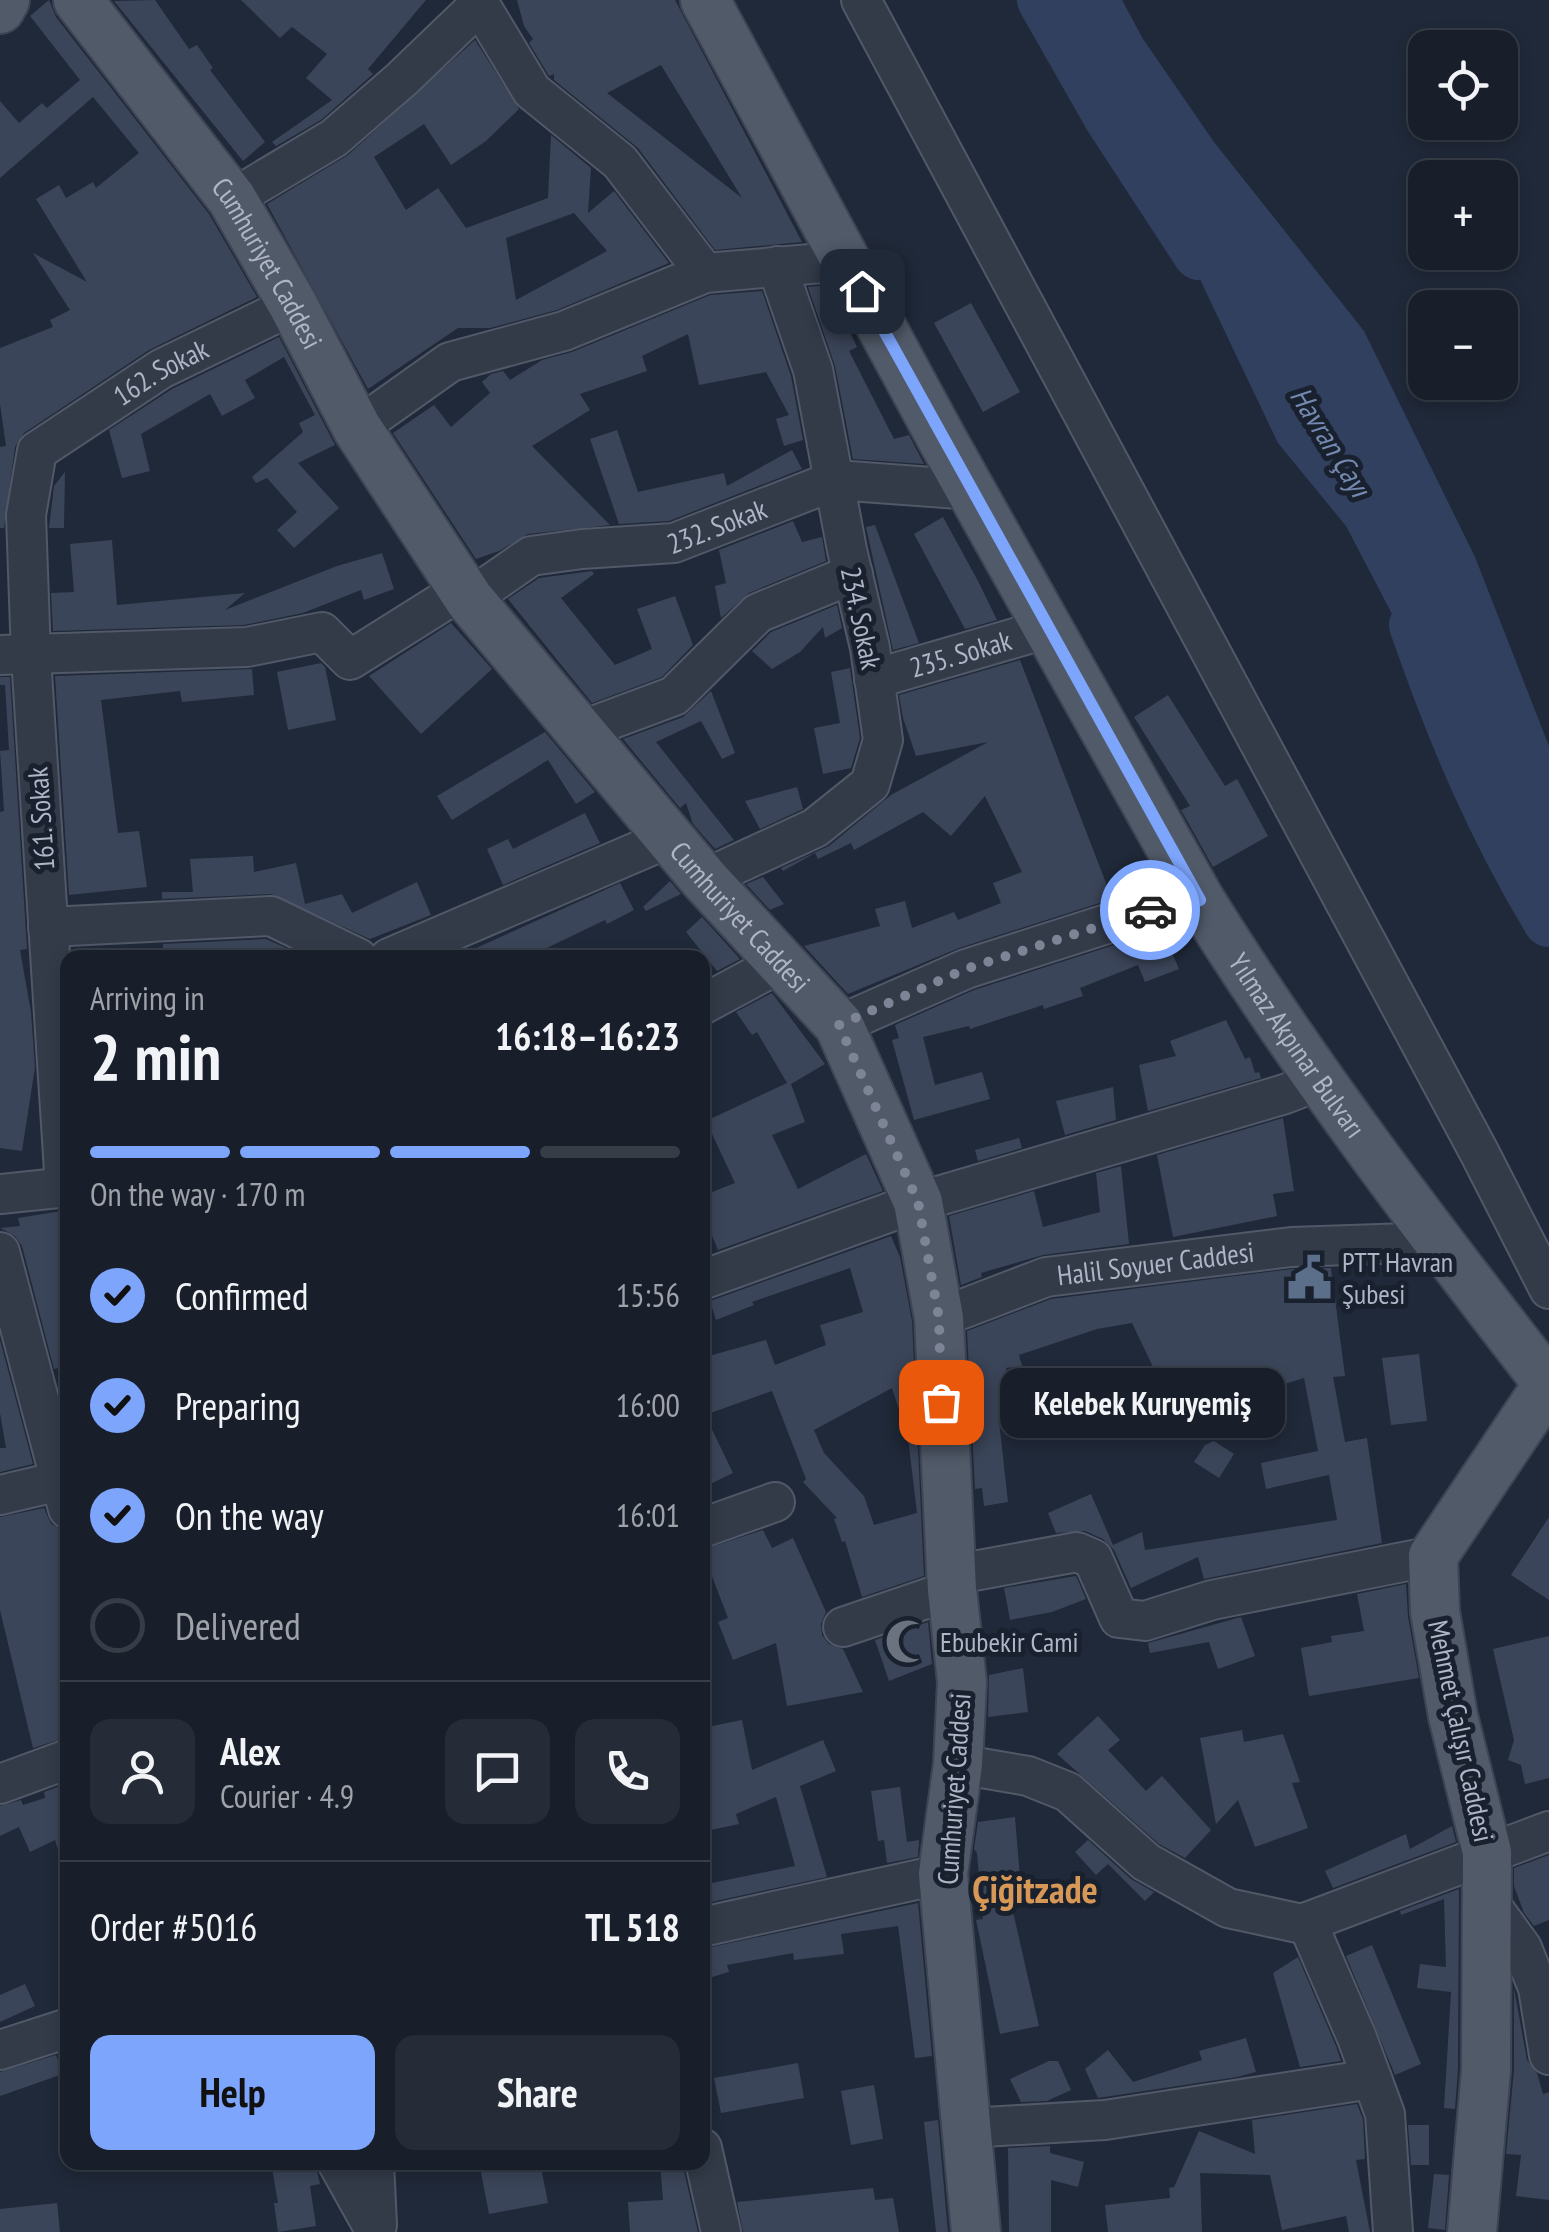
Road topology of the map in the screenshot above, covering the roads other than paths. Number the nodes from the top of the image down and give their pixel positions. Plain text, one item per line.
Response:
1 (5, 0) edge
2 (78, 0) edge
3 (705, 0) edge
4 (861, 0) edge
5 (478, 3) edge
6 (0, 9) edge
7 (232, 199) junction
8 (846, 262) junction
9 (777, 266) junction
10 (704, 273) junction
11 (292, 305) junction
12 (357, 428) junction
13 (37, 450) joint
14 (836, 480) junction
15 (972, 490) junction
16 (853, 574) junction
17 (466, 594) junction
18 (1049, 628) junction
19 (15, 656) edge
20 (874, 679) junction
21 (580, 732) junction
22 (669, 838) junction
23 (704, 880) junction
24 (1200, 900) junction
25 (48, 927) junction
26 (341, 950) edge
27 (409, 950) edge
28 (780, 963) junction
29 (710, 1001) edge
30 (839, 1025) junction
31 (1321, 1080) junction
32 (60, 1100) edge
33 (60, 1188) edge
34 (0, 1194) edge
35 (918, 1202) junction
36 (1438, 1242) junction
37 (0, 1252) edge
38 (710, 1277) edge
39 (1549, 1289) edge
40 (939, 1318) junction
41 (1549, 1384) edge
42 (60, 1471) edge
43 (60, 1489) edge
44 (0, 1495) edge
45 (775, 1502) dead end
46 (710, 1525) edge
47 (1433, 1556) junction
48 (952, 1582) junction
49 (842, 1627) dead end
50 (60, 1761) edge
51 (958, 1764) junction
52 (0, 1784) edge
53 (1549, 1832) edge
54 (944, 1874) junction
55 (1486, 1874) junction
56 (1307, 1922) junction
57 (710, 1925) edge
58 (1538, 1957) edge
59 (60, 2031) edge
60 (0, 2050) edge
61 (1549, 2055) edge
62 (1372, 2079) junction
63 (967, 2128) junction
64 (342, 2170) edge
65 (374, 2170) edge
66 (707, 2170) edge
67 (377, 2232) edge
68 (721, 2232) edge
69 (976, 2232) edge
70 (1393, 2232) edge
71 (1472, 2232) edge

1 - 6 main road
2 - 7 main road, Cumhuriyet Caddesi
3 - 8 main road, Yılmaz Akpınar Bulvarı
4 - 39 street
5 - 7 street
5 - 10 street
7 - 11 main road, Cumhuriyet Caddesi
8 - 9 street
8 - 15 main road, Yılmaz Akpınar Bulvarı
9 - 10 street
9 - 14 street, 234. Sokak
10 - 12 street
11 - 12 main road, Cumhuriyet Caddesi
11 - 13 street, 162. Sokak
12 - 17 main road, Cumhuriyet Caddesi
13 - 19 street, 161. Sokak
14 - 15 street, 232. Sokak
14 - 16 street, 234. Sokak
14 - 17 street, 232. Sokak
15 - 18 main road, Yılmaz Akpınar Bulvarı
16 - 20 street, 234. Sokak
16 - 21 street
17 - 19 street, 232. Sokak
17 - 21 main road, Cumhuriyet Caddesi
18 - 20 street, 235. Sokak
18 - 24 main road, Yılmaz Akpınar Bulvarı
19 - 25 street, 161. Sokak
20 - 23 street, 234. Sokak
21 - 22 main road, Cumhuriyet Caddesi
22 - 23 main road, Cumhuriyet Caddesi
22 - 27 street
23 - 28 main road, Cumhuriyet Caddesi
24 - 30 street
24 - 31 main road, Yılmaz Akpınar Bulvarı
25 - 26 street
25 - 32 street, 161. Sokak
28 - 29 street
28 - 30 main road, Cumhuriyet Caddesi
30 - 35 main road, Cumhuriyet Caddesi
31 - 35 street
31 - 36 main road, Yılmaz Akpınar Bulvarı
33 - 34 street
35 - 38 street
35 - 40 main road, Cumhuriyet Caddesi
36 - 40 street, Halil Soyuer Caddesi
36 - 41 main road, Yılmaz Akpınar Bulvarı
37 - 42 street
40 - 48 main road, Cumhuriyet Caddesi
41 - 47 main road
43 - 44 street
45 - 46 street
47 - 48 street
47 - 55 main road, Mehmet Çalışır Caddesi
48 - 49 street
48 - 51 main road, Cumhuriyet Caddesi
50 - 52 street
51 - 54 main road, Cumhuriyet Caddesi
51 - 56 street
53 - 55 street
54 - 57 street
54 - 63 main road, Cumhuriyet Caddesi
55 - 56 street
55 - 58 street
55 - 71 main road, Mehmet Çalışır Caddesi
56 - 62 street
58 - 61 street
59 - 60 street
62 - 63 street
62 - 70 street
63 - 69 main road, Cumhuriyet Caddesi
64 - 67 street
65 - 67 street
66 - 68 street

